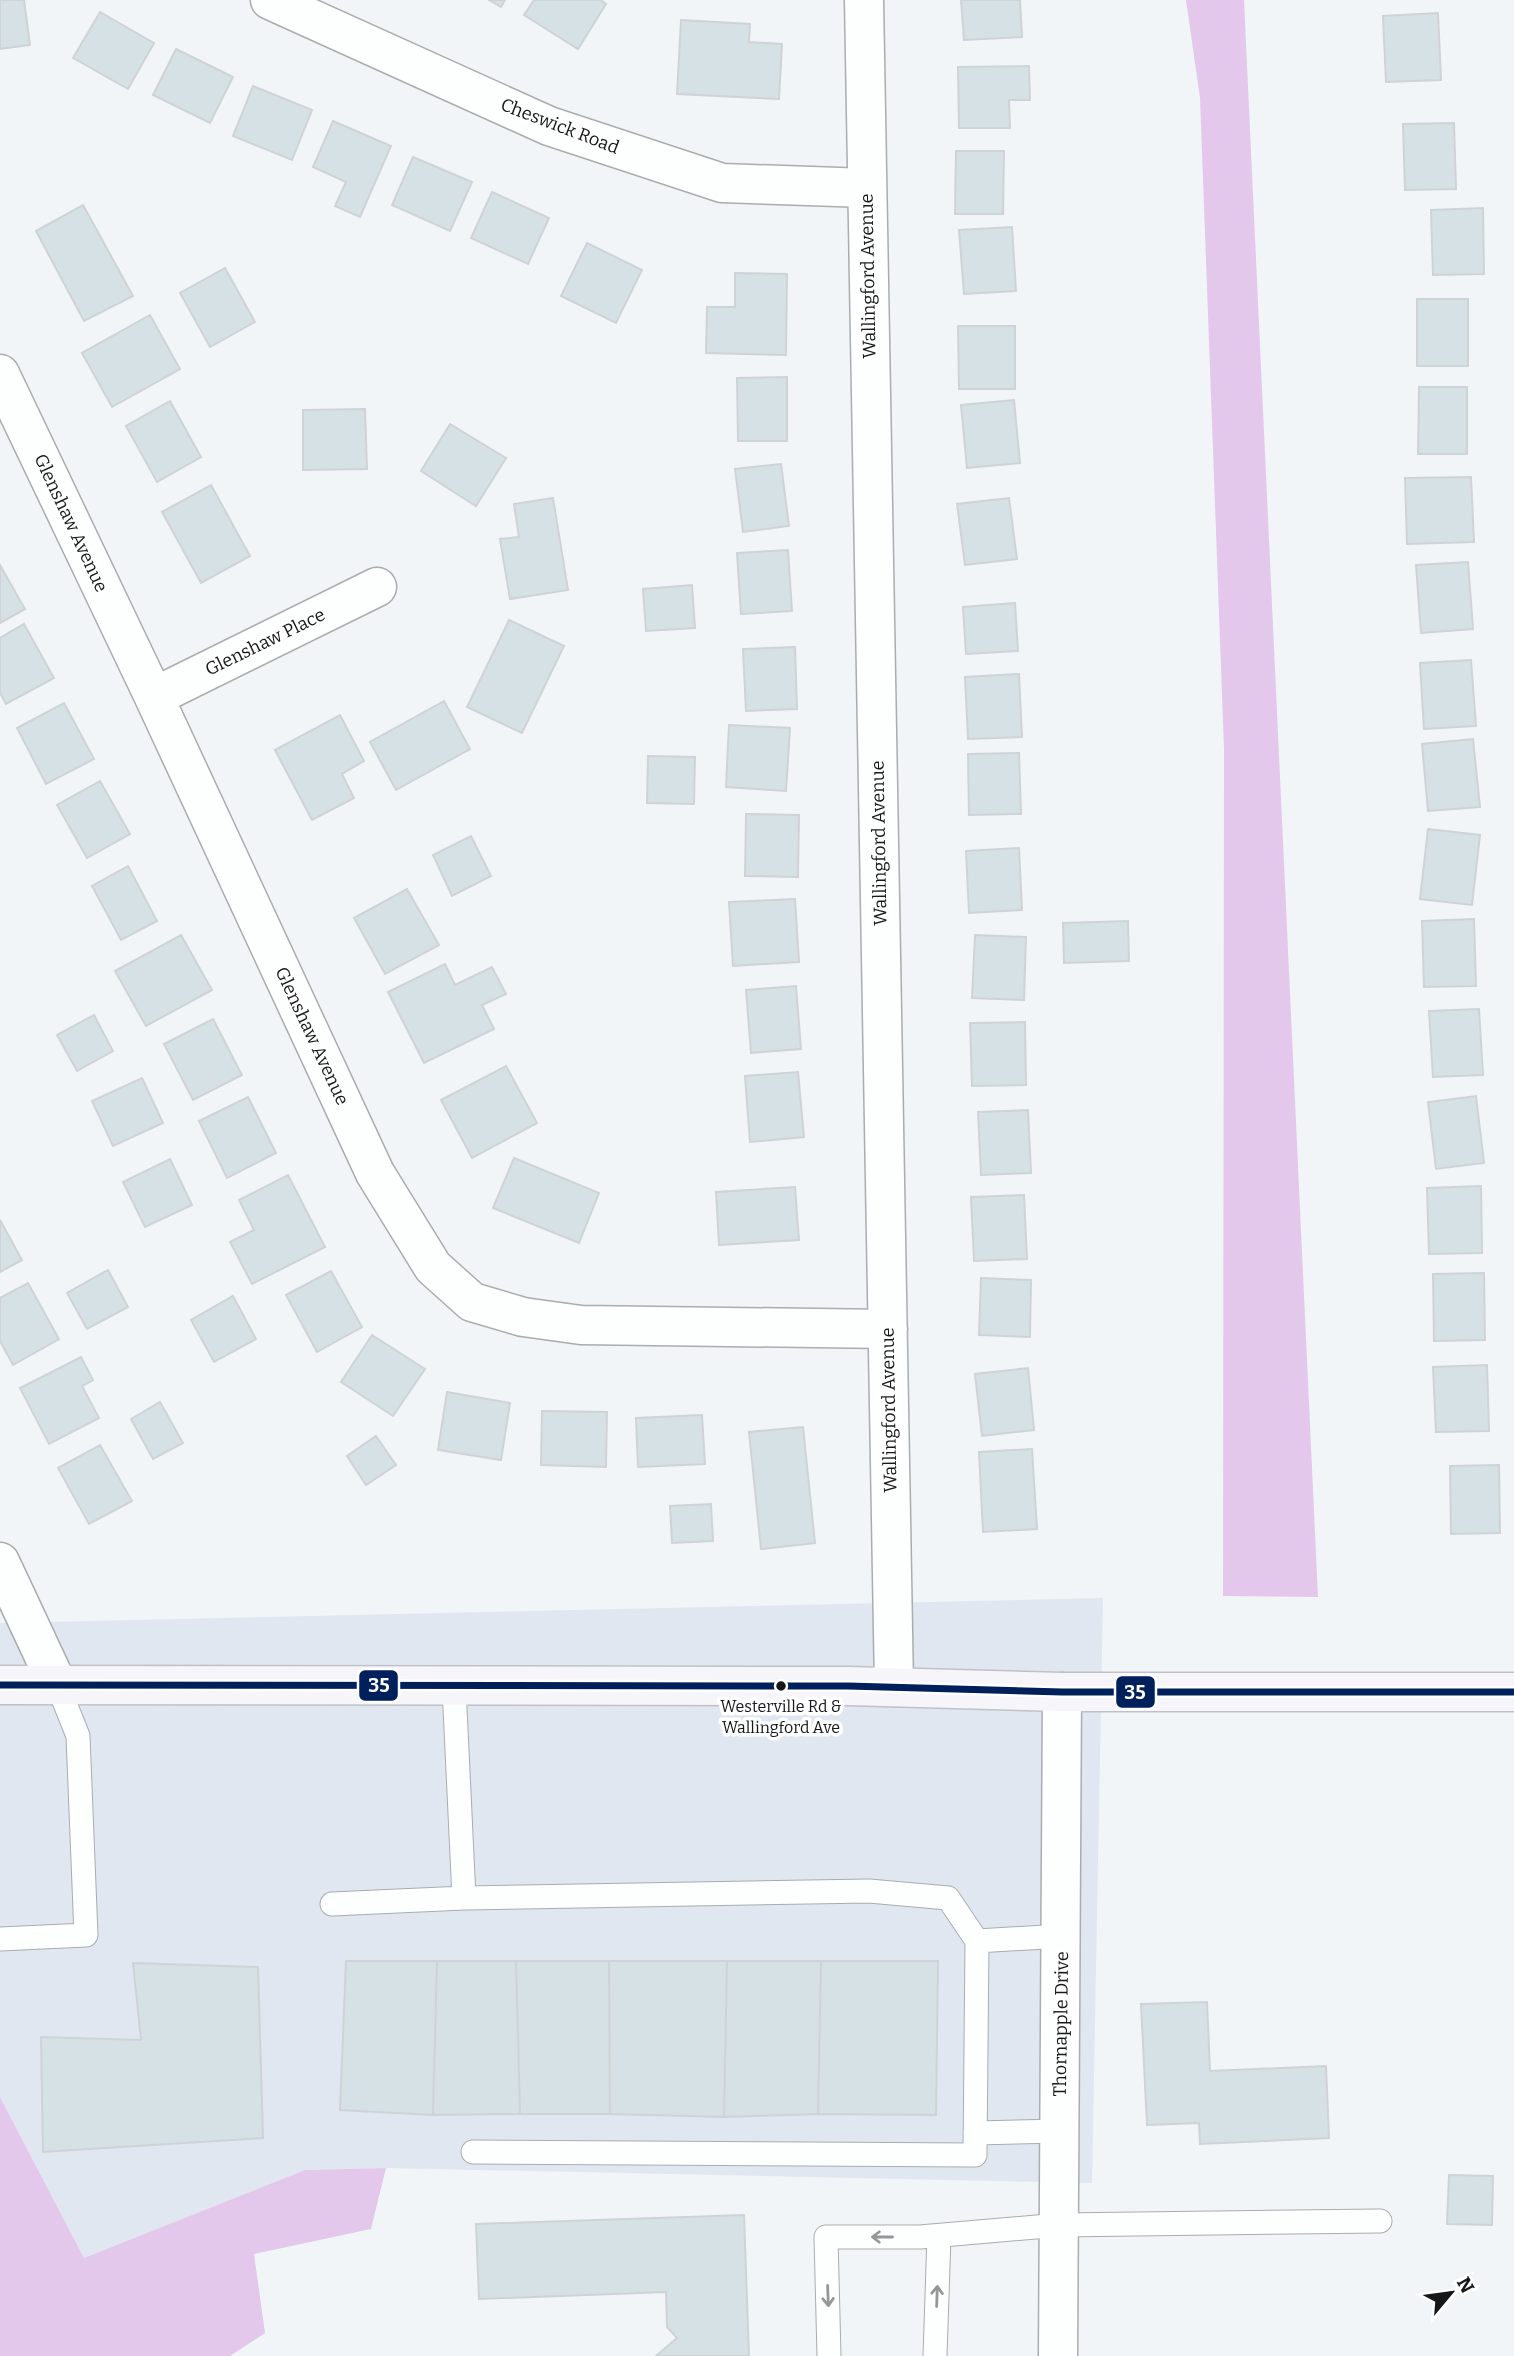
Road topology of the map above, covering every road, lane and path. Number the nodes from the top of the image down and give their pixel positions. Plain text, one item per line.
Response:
1 (270, 0) edge
2 (864, 0) edge
3 (867, 188) junction
4 (0, 374) edge
5 (377, 587) dead end
6 (154, 697) junction
7 (888, 1329) junction
8 (0, 1562) edge
9 (0, 1685) edge
10 (58, 1686) junction
11 (454, 1686) junction
12 (894, 1687) junction
13 (1062, 1692) junction
14 (1514, 1692) edge
15 (464, 1898) junction
16 (332, 1904) dead end
17 (1062, 1936) junction
18 (0, 1939) edge
19 (976, 1941) junction
20 (1060, 2131) junction
21 (975, 2133) junction
22 (473, 2152) dead end
23 (1380, 2221) dead end
24 (1059, 2225) junction
25 (939, 2236) junction
26 (830, 2356) edge
27 (935, 2356) edge
28 (1058, 2356) edge

1 - 3 street, Cheswick Road
2 - 3 street, Wallingford Avenue
3 - 7 street, Wallingford Avenue
4 - 6 street, Glenshaw Avenue
5 - 6 street, Glenshaw Place
6 - 7 street, Glenshaw Avenue
7 - 12 street, Wallingford Avenue
8 - 10 street
9 - 10 main road
10 - 11 main road
10 - 18 lane
11 - 12 main road
11 - 15 lane
12 - 13 main road
13 - 14 main road
13 - 17 street, Thornapple Drive
15 - 16 lane
15 - 19 lane
17 - 19 lane
17 - 20 street, Thornapple Drive
19 - 21 lane
20 - 21 lane
20 - 24 street, Thornapple Drive
21 - 22 lane
23 - 24 lane
24 - 25 lane
24 - 28 street, Thornapple Drive
25 -> 26 lane
27 -> 25 lane

